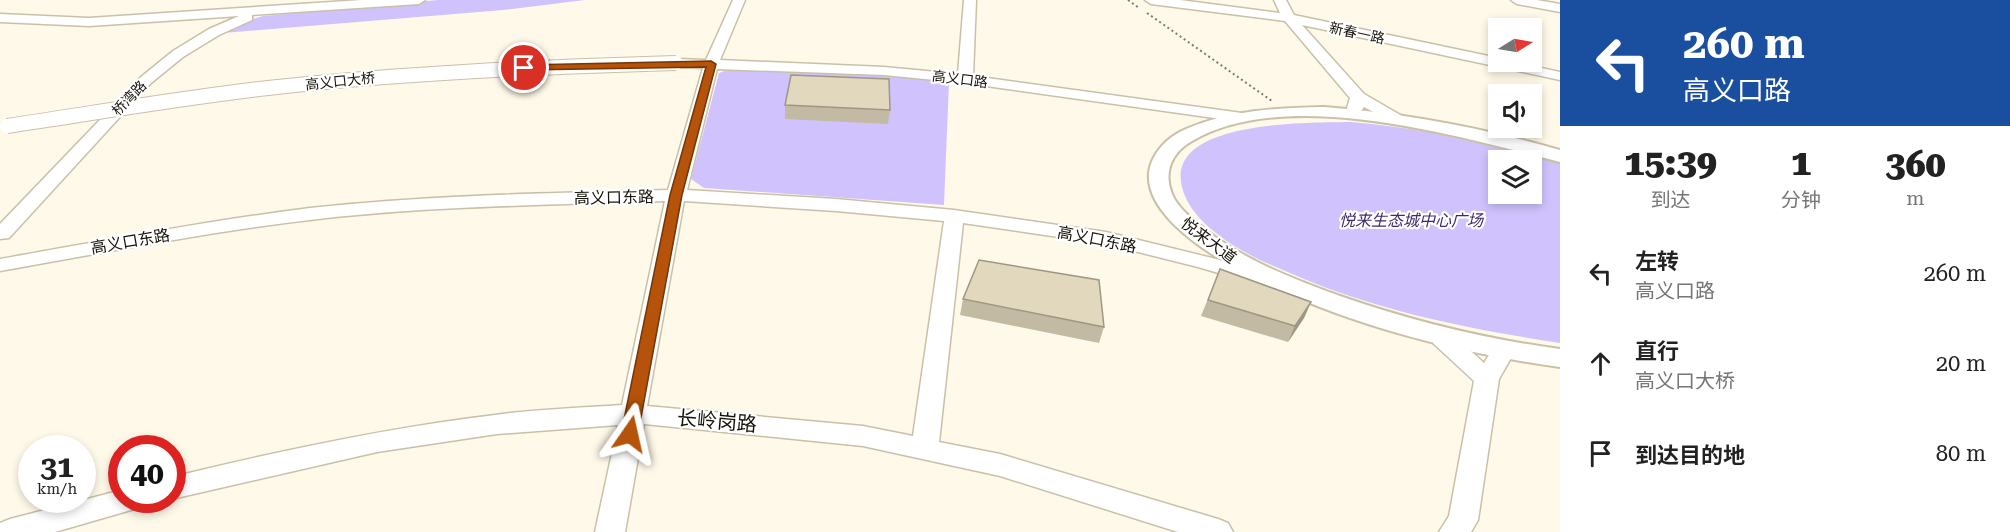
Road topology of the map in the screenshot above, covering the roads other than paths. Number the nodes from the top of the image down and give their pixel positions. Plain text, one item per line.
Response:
1 (352, 0) edge
2 (419, 0) edge
3 (739, 0) edge
4 (970, 0) edge
5 (1151, 0) edge
6 (1280, 0) edge
7 (1517, 0) edge
8 (272, 6) edge
9 (1560, 8) edge
10 (0, 12) edge
11 (213, 12) junction
12 (0, 18) edge
13 (1289, 18) junction
14 (676, 63) joint
15 (711, 64) junction
16 (1560, 76) edge
17 (965, 79) junction
18 (1358, 97) junction
19 (1345, 113) junction
20 (1243, 117) junction
21 (1396, 119) junction
22 (4, 127) edge
23 (1560, 156) edge
24 (676, 195) junction
25 (954, 216) junction
26 (2, 234) dead end
27 (0, 265) edge
28 (1295, 289) junction
29 (1442, 338) junction
30 (1503, 351) junction
31 (1560, 358) edge
32 (1487, 380) junction
33 (634, 414) junction
34 (925, 449) junction
35 (186, 484) edge
36 (108, 505) edge
37 (10, 532) edge
38 (610, 532) edge
39 (1218, 532) edge
40 (1454, 532) edge

1 - 8 street
2 - 8 street
3 - 15 street
4 - 17 street
5 - 13 street, 新春一路
6 - 13 street
7 - 9 street
8 - 11 street
8 - 26 street, 桥湾路
10 - 11 street
11 - 12 street
13 - 16 street, 新春一路
13 - 18 street
14 - 15 street, 高义口路
14 - 22 street, 高义口大桥, bridge
15 - 17 street, 高义口路
15 - 24 street
17 - 20 street, 高义口路
18 - 19 street
18 - 21 street
19 - 20 main road, 悦来大道
19 - 21 main road, 悦来大道
20 - 28 main road, 悦来大道
21 - 23 main road, 悦来大道
24 - 25 street, 高义口东路
24 - 27 street, 高义口东路
24 - 33 street
25 - 28 street, 高义口东路
25 - 34 street
28 - 29 main road, 悦来大道
29 - 30 main road, 悦来大道
29 - 32 street
30 - 31 main road, 悦来大道
30 - 32 street
32 - 40 street
33 - 34 street, 长岭岗路
33 - 35 street, 长岭岗路
33 - 38 street
34 - 39 street, 长岭岗路
36 - 37 street

